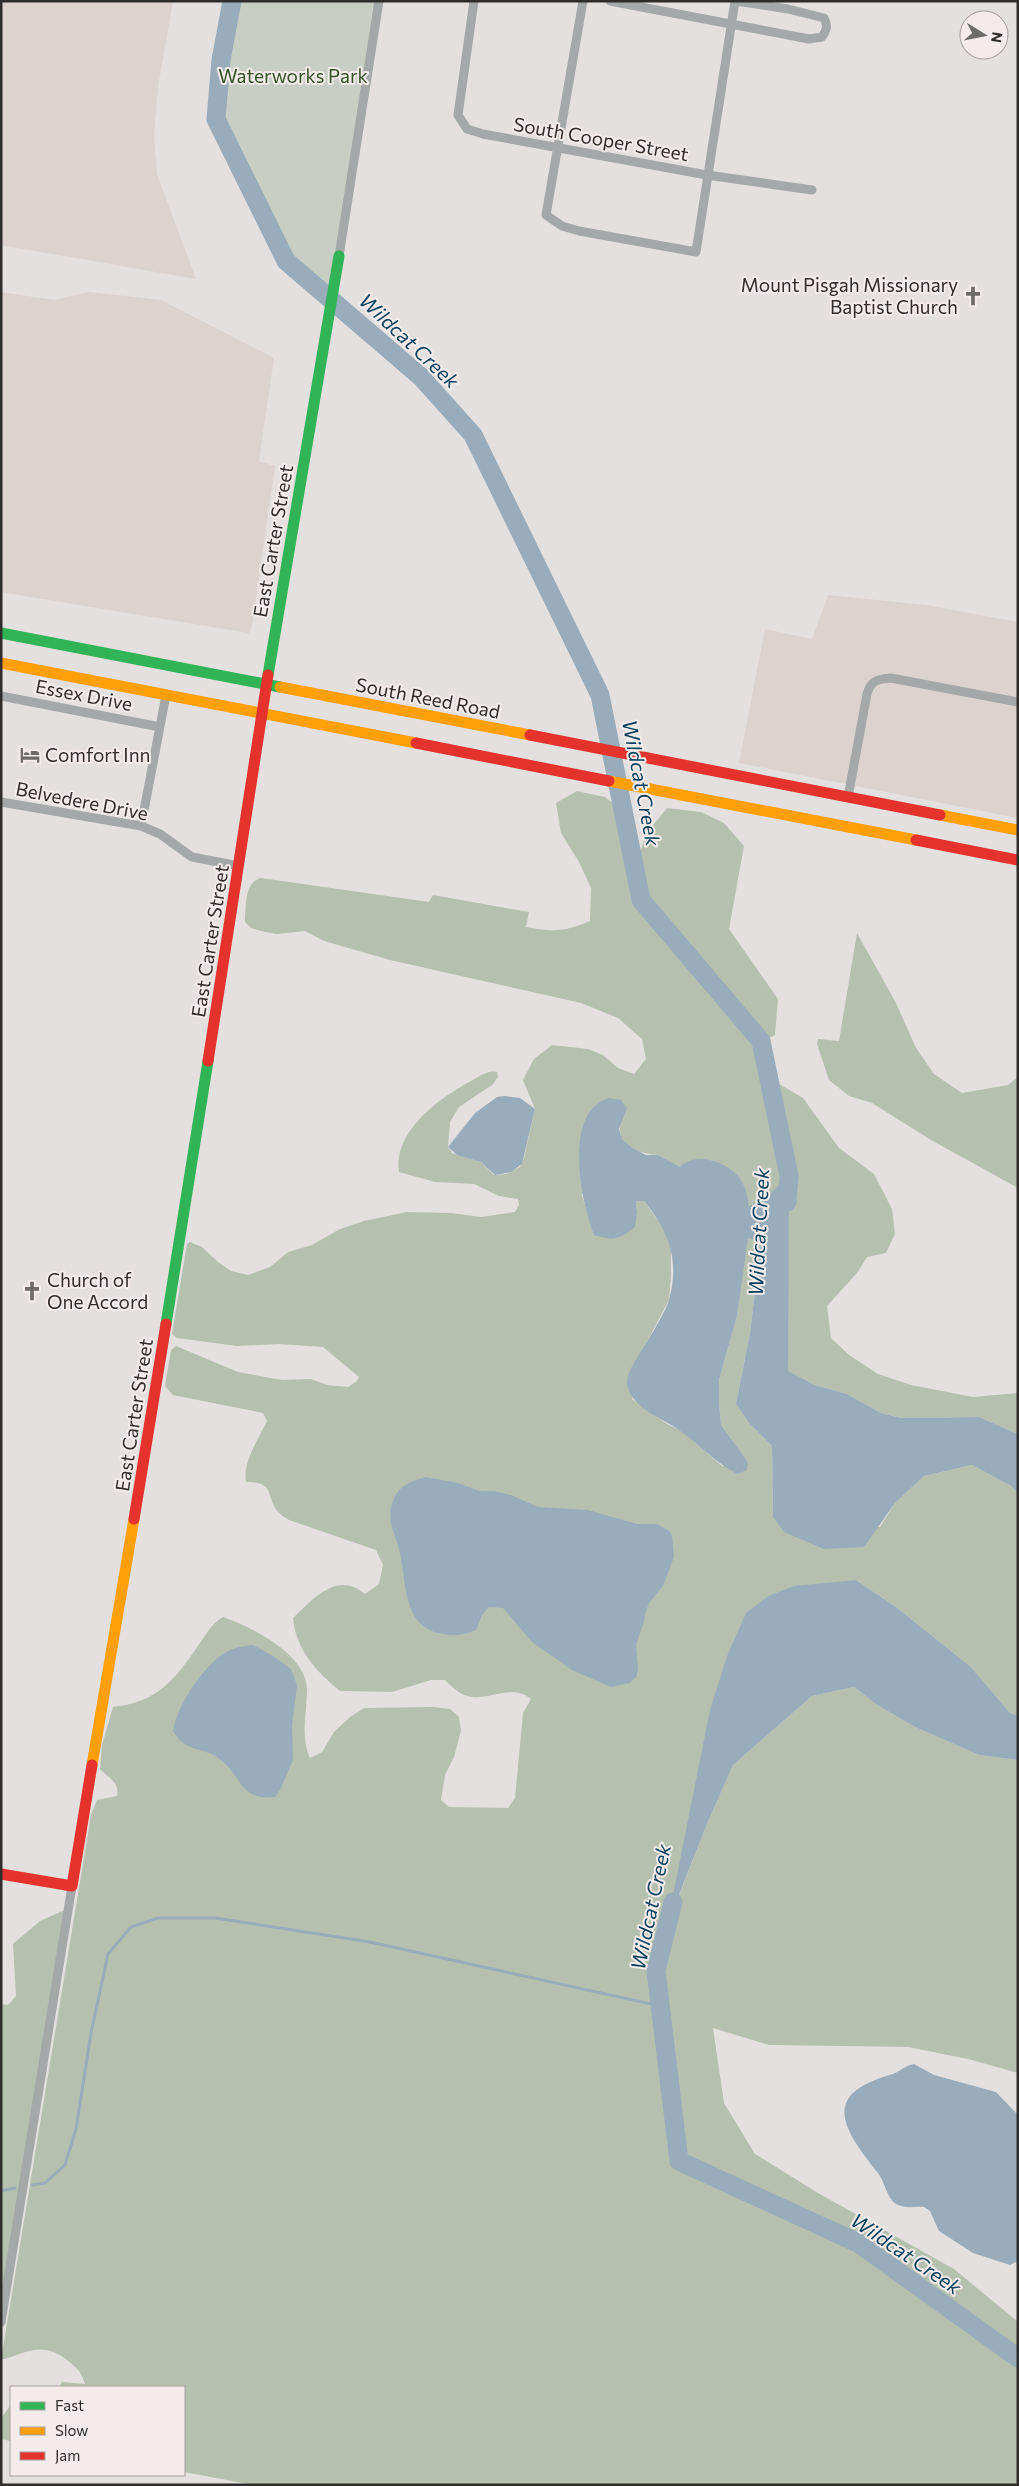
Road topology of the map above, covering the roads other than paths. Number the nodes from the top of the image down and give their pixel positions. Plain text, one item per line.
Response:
1 (379, 1) edge
2 (474, 1) edge
3 (583, 1) edge
4 (610, 1) edge
5 (735, 1) edge
6 (731, 23) junction
7 (558, 148) junction
8 (707, 175) junction
9 (812, 190) dead end
10 (339, 256) joint
11 (1, 633) edge
12 (1, 663) edge
13 (267, 684) junction
14 (166, 695) junction
15 (1, 696) edge
16 (1018, 702) edge
17 (262, 714) junction
18 (160, 726) junction
19 (848, 797) junction
20 (1, 802) edge
21 (141, 826) junction
22 (1018, 830) edge
23 (1018, 860) edge
24 (239, 866) junction
25 (1, 1874) edge
26 (72, 1886) junction
27 (1, 2322) edge

1 - 10 street, East Carter Street
2 - 7 street, South Cooper Street
3 - 7 street
4 - 6 street
5 - 6 street
5 - 6 street
6 - 8 street
7 - 8 street, South Cooper Street
7 - 8 street
8 - 9 street, South Cooper Street
10 - 13 main road, East Carter Street
11 - 13 main road, South Reed Road
12 - 14 main road
13 - 17 main road, East Carter Street
13 - 19 main road, South Reed Road
14 - 17 main road
14 - 18 street
15 - 18 street, Essex Drive
16 - 19 street
17 - 23 main road
17 - 24 main road, East Carter Street
18 - 21 street
19 - 22 main road, South Reed Road
20 - 21 street, Belvedere Drive
21 - 24 street, Belvedere Drive
24 - 26 main road, East Carter Street
25 - 26 main road
26 - 27 street

